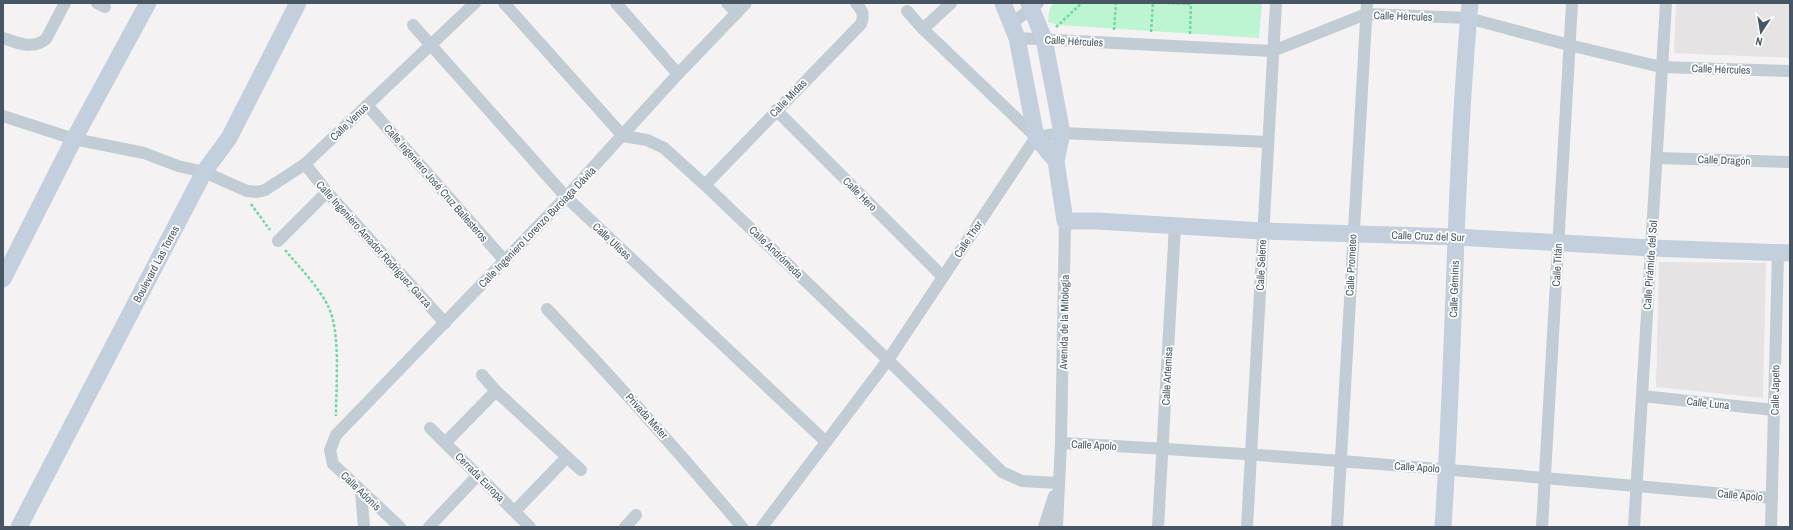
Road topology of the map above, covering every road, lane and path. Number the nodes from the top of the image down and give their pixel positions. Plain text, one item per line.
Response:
1 (65, 3) edge
2 (148, 3) edge
3 (298, 3) edge
4 (475, 3) edge
5 (504, 3) edge
6 (616, 3) edge
7 (728, 3) edge
8 (746, 3) edge
9 (951, 3) edge
10 (1003, 3) edge
11 (1082, 3) edge
12 (1116, 3) edge
13 (1153, 3) edge
14 (1167, 3) edge
15 (1276, 3) edge
16 (1572, 3) edge
17 (1666, 3) edge
18 (1191, 4) edge
19 (1033, 5) edge
20 (859, 6) edge
21 (1367, 9) edge
22 (908, 11) dead end
23 (1469, 11) edge
24 (737, 13) junction
25 (413, 25) dead end
26 (923, 29) junction
27 (1014, 31) junction
28 (3, 38) edge
29 (1044, 39) junction
30 (1113, 43) junction
31 (1150, 45) junction
32 (1569, 45) junction
33 (431, 46) junction
34 (1189, 47) junction
35 (1273, 51) junction
36 (1661, 67) junction
37 (1790, 71) edge
38 (678, 74) junction
39 (367, 105) junction
40 (776, 110) junction
41 (3, 116) edge
42 (1062, 133) junction
43 (623, 136) junction
44 (1036, 137) junction
45 (74, 139) junction
46 (1268, 142) junction
47 (1658, 158) junction
48 (1056, 160) junction
49 (1790, 162) edge
50 (305, 164) junction
51 (204, 172) junction
52 (705, 185) junction
53 (240, 188) junction
54 (327, 192) junction
55 (566, 197) junction
56 (1065, 221) junction
57 (1174, 226) junction
58 (1262, 231) junction
59 (1353, 234) junction
60 (1456, 237) junction
61 (278, 241) junction
62 (1559, 242) junction
63 (1651, 248) junction
64 (1784, 253) edge
65 (505, 261) junction
66 (944, 277) junction
67 (3, 279) edge
68 (547, 309) dead end
69 (445, 323) junction
70 (888, 360) junction
71 (482, 375) dead end
72 (496, 391) junction
73 (1642, 396) junction
74 (1774, 410) junction
75 (430, 428) dead end
76 (336, 435) junction
77 (446, 442) junction
78 (826, 442) junction
79 (1061, 443) junction
80 (1163, 448) junction
81 (330, 450) joint
82 (1251, 454) junction
83 (567, 457) junction
84 (1340, 460) junction
85 (1447, 469) junction
86 (581, 470) dead end
87 (478, 475) junction
88 (1544, 479) junction
89 (1058, 483) junction
90 (1637, 486) junction
91 (362, 492) junction
92 (1772, 498) junction
93 (515, 511) junction
94 (636, 515) dead end
95 (18, 527) edge
96 (364, 527) edge
97 (400, 527) edge
98 (429, 527) edge
99 (530, 527) edge
100 (625, 527) edge
101 (742, 527) edge
102 (762, 527) edge
103 (1044, 527) edge
104 (1057, 527) edge
105 (1158, 527) edge
106 (1247, 527) edge
107 (1337, 527) edge
108 (1443, 527) edge
109 (1542, 527) edge
110 (1634, 527) edge
111 (1771, 527) edge

1 - 28 street
2 - 45 street
3 - 51 street, Boulevard Las Torres
4 - 33 street, Calle Venus
5 - 43 street
6 - 38 street
7 - 24 street
8 - 24 street, Calle Ingeniero Lorenzo Burciaga Dávila
9 - 26 street
10 - 27 street
11 - 29 path
12 - 30 path
13 - 31 path
14 - 18 path
15 - 35 street, Calle Selene
16 - 32 street, Calle Titán
17 - 36 street, Calle Pirámide del Sol
18 - 34 path
19 - 27 street
19 - 29 street, Avenida de la Mitología
20 - 40 street, Calle Midas
21 - 23 street, Calle Hércules
21 - 35 street, Calle Hércules
21 - 59 street, Calle Prometeo
22 - 26 street
23 - 32 street, Calle Hércules
23 - 60 street, Calle Géminis
24 - 38 street, Calle Ingeniero Lorenzo Burciaga Dávila
25 - 33 street, Calle Ulises
26 - 44 street
27 - 29 street, Calle Hércules
27 - 44 street
29 - 30 street, Calle Hércules
29 - 42 street, Avenida de la Mitología
30 - 31 street, Calle Hércules
31 - 34 street, Calle Hércules
32 - 36 street, Calle Hércules
32 - 62 street, Calle Titán
33 - 39 street, Calle Venus
33 - 55 street, Calle Ulises
34 - 35 street, Calle Hércules
35 - 46 street, Calle Selene
36 - 37 street, Calle Hércules
36 - 47 street, Calle Pirámide del Sol
38 - 43 street, Calle Ingeniero Lorenzo Burciaga Dávila
39 - 50 street, Calle Venus
39 - 65 street, Calle Ingeniero José Cruz Ballesteros
40 - 52 street, Calle Midas
40 - 66 street, Calle Hero
41 - 45 street, Calle Venus
42 - 44 street
42 - 46 street
42 - 48 street, Avenida de la Mitología
43 - 52 street, Calle Andrómeda
43 - 55 street, Calle Ingeniero Lorenzo Burciaga Dávila
44 - 48 street
44 - 66 street, Calle Thor
45 - 51 street, Calle Venus
45 - 67 street
46 - 58 street, Calle Selene
47 - 49 street, Calle Dragón
47 - 63 street, Calle Pirámide del Sol
48 - 56 street, Avenida de la Mitología
50 - 53 street, Calle Venus
50 - 54 street, Calle Ingeniero Amador Rodríguez Garza
51 - 53 street, Calle Venus
51 - 95 street, Boulevard Las Torres
52 - 70 street, Calle Andrómeda
53 - 61 path
54 - 61 street
54 - 69 street, Calle Ingeniero Amador Rodríguez Garza
55 - 65 street, Calle Ingeniero Lorenzo Burciaga Dávila
55 - 78 street, Calle Ulises
56 - 57 street, Calle Cruz del Sur
56 - 79 street, Avenida de la Mitología
57 - 58 street, Calle Cruz del Sur
57 - 80 street, Calle Artemisa
58 - 59 street, Calle Cruz del Sur
58 - 82 street, Calle Selene
59 - 60 street, Calle Cruz del Sur
59 - 84 street, Calle Prometeo
60 - 62 street, Calle Cruz del Sur
60 - 85 street, Calle Géminis
61 - 76 path
62 - 63 street, Calle Cruz del Sur
62 - 88 street, Calle Titán
63 - 64 street, Calle Cruz del Sur
63 - 73 street, Calle Pirámide del Sol
64 - 74 street, Calle Japeto
65 - 69 street, Calle Ingeniero Lorenzo Burciaga Dávila
66 - 70 street, Calle Thor
68 - 101 street, Privada Meter
69 - 76 street, Calle Ingeniero Lorenzo Burciaga Dávila
70 - 78 street, Calle Thor
70 - 89 street, Calle Andrómeda
71 - 72 street
72 - 77 street, Cerrada Europa
72 - 83 street
73 - 74 street, Calle Luna
73 - 90 street, Calle Pirámide del Sol
74 - 92 street, Calle Japeto
75 - 77 street, Cerrada Europa
76 - 81 street, Calle Ingeniero Lorenzo Burciaga Dávila
77 - 87 street, Cerrada Europa
78 - 102 street, Calle Thor
79 - 80 street, Calle Apolo
79 - 89 street, Avenida de la Mitología
80 - 82 street, Calle Apolo
80 - 105 street, Calle Artemisa
81 - 91 street, Calle Adonis
82 - 84 street, Calle Apolo
82 - 106 street, Calle Selene
83 - 86 street
83 - 93 street
84 - 85 street, Calle Apolo
84 - 107 street, Calle Prometeo
85 - 88 street, Calle Apolo
85 - 108 street, Calle Géminis
87 - 93 street, Cerrada Europa
87 - 98 street
88 - 90 street, Calle Apolo
88 - 109 street, Calle Titán
89 - 103 street, Avenida de la Mitología
89 - 104 street, Avenida de la Mitología
90 - 92 street, Calle Apolo
90 - 110 street, Calle Pirámide del Sol
91 - 96 street
91 - 97 street, Calle Adonis
92 - 111 street, Calle Japeto
93 - 99 street, Cerrada Europa
94 - 100 street

